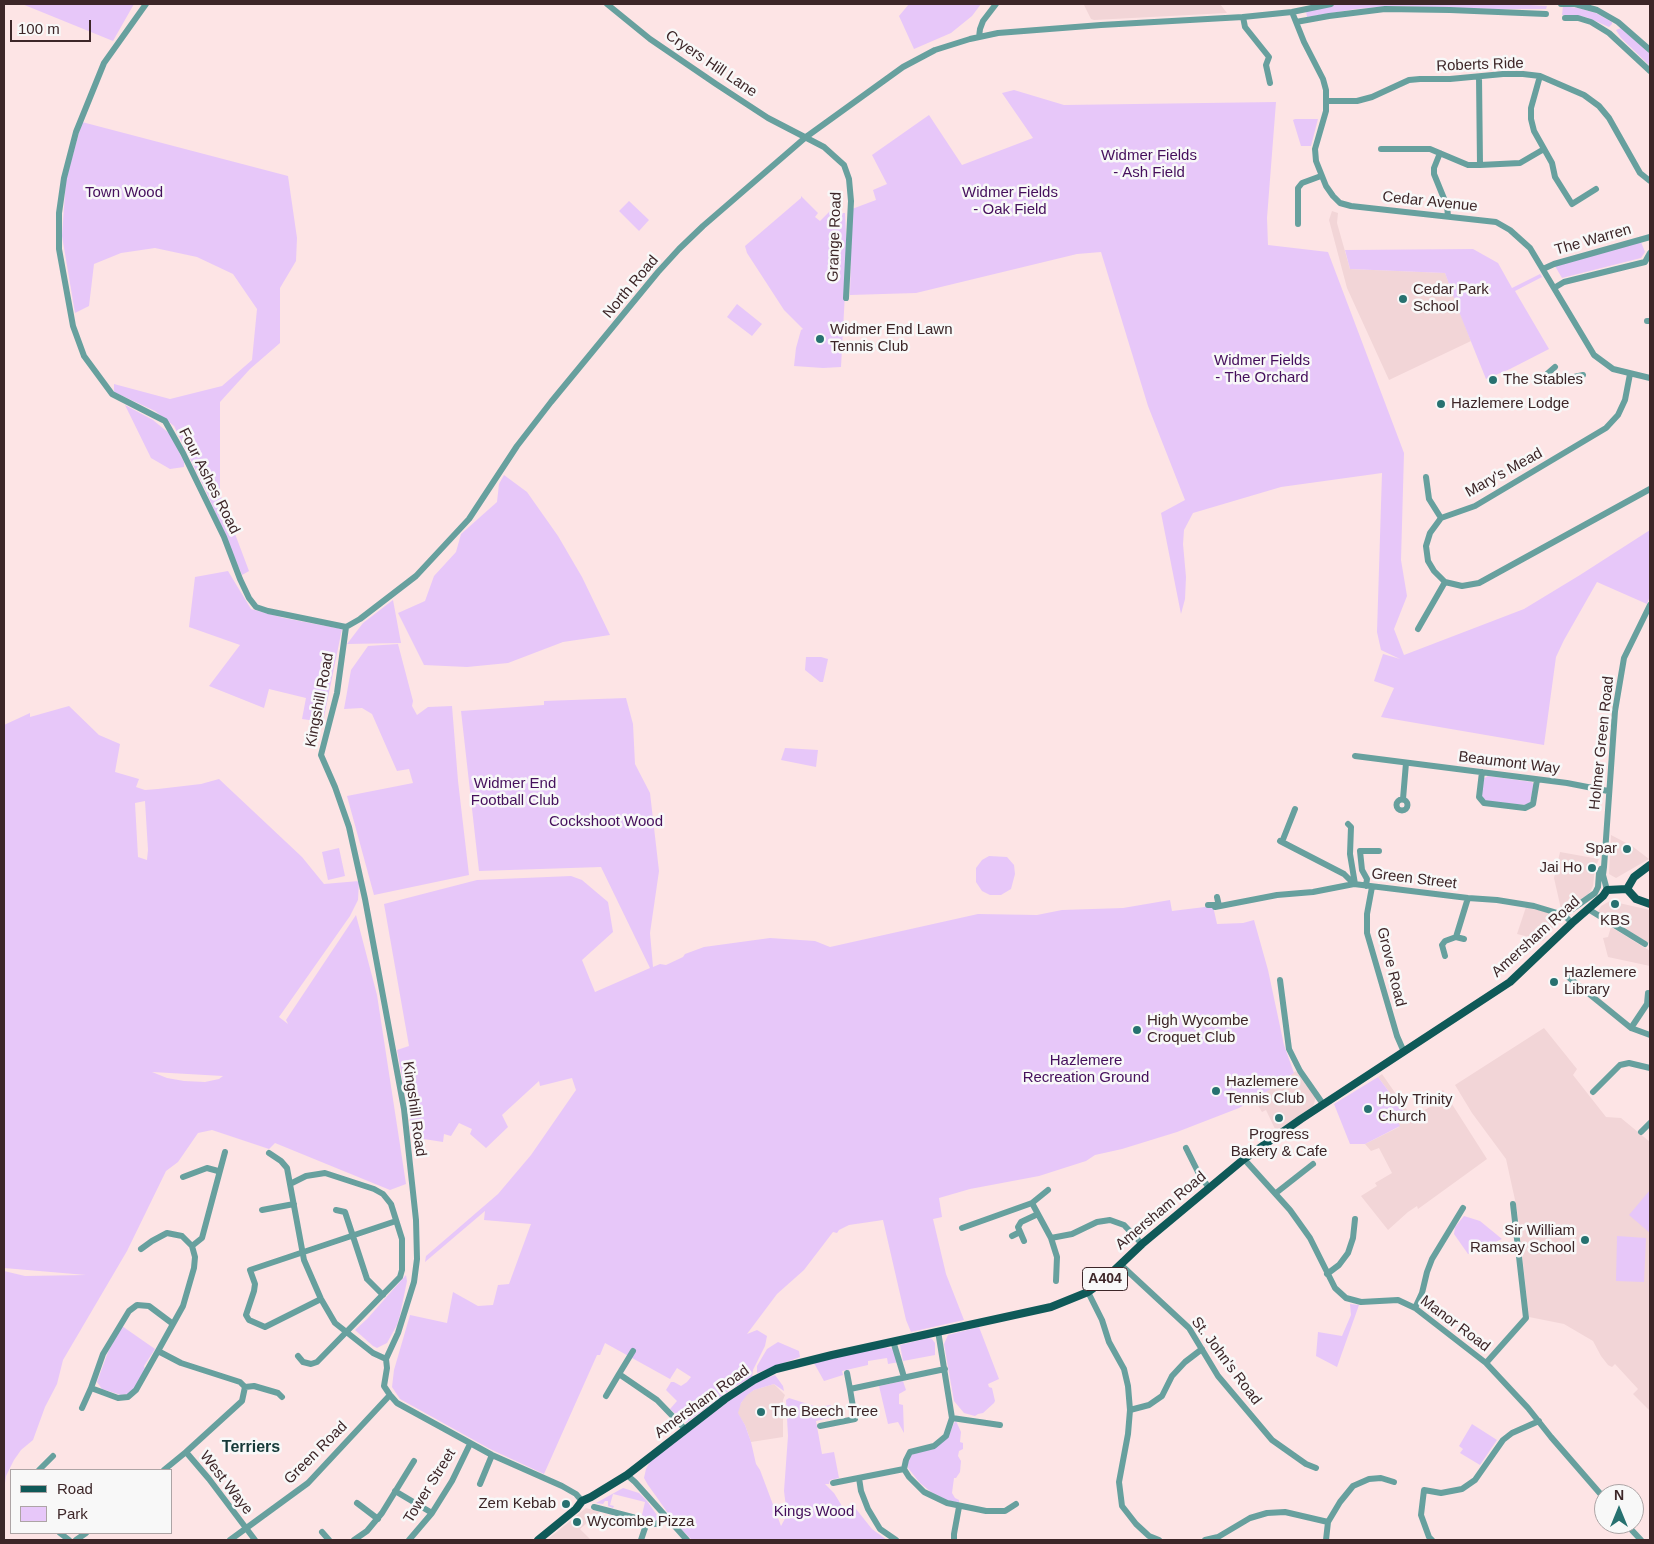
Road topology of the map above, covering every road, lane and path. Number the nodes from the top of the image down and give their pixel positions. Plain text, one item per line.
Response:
1 (146, 4) edge
2 (607, 4) edge
3 (996, 4) edge
4 (1331, 4) edge
5 (1561, 4) edge
6 (1597, 7) edge
7 (1292, 12) junction
8 (1546, 14) dead end
9 (1243, 17) junction
10 (1565, 18) dead end
11 (1296, 22) junction
12 (1618, 22) junction
13 (1609, 32) junction
14 (979, 37) junction
15 (1650, 50) edge
16 (1650, 71) edge
17 (1540, 76) junction
18 (1479, 77) junction
19 (1270, 83) dead end
20 (1327, 101) junction
21 (806, 137) junction
22 (1381, 149) dead end
23 (1544, 149) junction
24 (1440, 153) junction
25 (1480, 166) junction
26 (1321, 176) junction
27 (1650, 181) edge
28 (1596, 189) dead end
29 (1448, 216) junction
30 (1298, 224) dead end
31 (1650, 237) edge
32 (1650, 244) edge
33 (1650, 253) edge
34 (1543, 269) junction
35 (1554, 288) junction
36 (846, 298) dead end
37 (1555, 367) dead end
38 (1583, 374) dead end
39 (1630, 374) junction
40 (1650, 378) edge
41 (1426, 477) dead end
42 (1650, 489) edge
43 (1441, 518) junction
44 (1445, 582) junction
45 (1650, 605) edge
46 (346, 627) junction
47 (1418, 629) dead end
48 (1355, 756) dead end
49 (1406, 763) junction
50 (1482, 772) junction
51 (1537, 780) junction
52 (1608, 791) junction
53 (1402, 799) dead end
54 (1295, 809) dead end
55 (1348, 824) dead end
56 (1379, 851) dead end
57 (1650, 865) edge
58 (1604, 867) junction
59 (1354, 884) junction
60 (1369, 886) junction
61 (1627, 889) junction
62 (1607, 890) junction
63 (1217, 897) dead end
64 (1468, 898) junction
65 (1650, 904) edge
66 (1208, 905) dead end
67 (1219, 906) junction
68 (1588, 909) junction
69 (1564, 915) junction
70 (1572, 923) junction
71 (1456, 937) junction
72 (1464, 939) dead end
73 (1645, 944) dead end
74 (1445, 956) dead end
75 (1567, 976) dead end
76 (1280, 980) dead end
77 (1648, 993) dead end
78 (1630, 1028) junction
79 (1650, 1035) edge
80 (1404, 1052) junction
81 (1650, 1068) edge
82 (1593, 1092) dead end
83 (1323, 1104) junction
84 (1650, 1123) edge
85 (1641, 1132) dead end
86 (1186, 1148) dead end
87 (225, 1152) dead end
88 (269, 1153) dead end
89 (1244, 1159) junction
90 (1313, 1164) dead end
91 (218, 1171) junction
92 (183, 1177) dead end
93 (290, 1184) junction
94 (1209, 1188) junction
95 (1048, 1190) dead end
96 (1276, 1193) junction
97 (1032, 1203) junction
98 (294, 1204) junction
99 (1512, 1204) dead end
100 (1463, 1208) dead end
101 (262, 1210) dead end
102 (336, 1210) dead end
103 (1038, 1214) junction
104 (1355, 1219) dead end
105 (396, 1221) junction
106 (962, 1228) dead end
107 (1020, 1232) junction
108 (353, 1236) junction
109 (1012, 1236) dead end
110 (1051, 1238) junction
111 (1024, 1241) dead end
112 (1142, 1244) junction
113 (192, 1246) junction
114 (141, 1249) dead end
115 (302, 1252) junction
116 (1120, 1264) junction
117 (1327, 1274) junction
118 (1056, 1281) dead end
119 (1088, 1292) junction
120 (383, 1295) junction
121 (322, 1299) junction
122 (1415, 1308) junction
123 (173, 1324) junction
124 (938, 1331) junction
125 (346, 1332) junction
126 (893, 1341) junction
127 (1202, 1349) junction
128 (158, 1350) junction
129 (633, 1351) dead end
130 (298, 1356) dead end
131 (386, 1359) junction
132 (1486, 1363) junction
133 (945, 1369) junction
134 (847, 1373) dead end
135 (619, 1374) junction
136 (904, 1377) junction
137 (245, 1387) junction
138 (91, 1388) junction
139 (850, 1389) junction
140 (390, 1395) junction
141 (606, 1396) dead end
142 (282, 1397) dead end
143 (82, 1408) dead end
144 (1130, 1410) junction
145 (952, 1418) junction
146 (1539, 1421) junction
147 (1000, 1425) dead end
148 (820, 1426) dead end
149 (685, 1429) junction
150 (470, 1444) junction
151 (186, 1452) junction
152 (492, 1455) junction
153 (53, 1456) dead end
154 (414, 1461) dead end
155 (1316, 1468) dead end
156 (40, 1469) edge
157 (165, 1469) edge
158 (904, 1469) junction
159 (627, 1475) junction
160 (859, 1478) junction
161 (1394, 1482) dead end
162 (833, 1483) dead end
163 (480, 1484) dead end
164 (1594, 1486) edge
165 (395, 1491) junction
166 (582, 1501) junction
167 (357, 1503) dead end
168 (1016, 1504) dead end
169 (594, 1507) dead end
170 (960, 1507) junction
171 (432, 1513) junction
172 (667, 1518) junction
173 (378, 1519) junction
174 (647, 1522) junction
175 (1328, 1522) junction
176 (246, 1529) junction
177 (322, 1532) dead end
178 (230, 1540) edge
179 (255, 1540) edge
180 (328, 1540) edge
181 (354, 1540) edge
182 (409, 1540) edge
183 (538, 1540) edge
184 (641, 1540) edge
185 (686, 1540) edge
186 (896, 1540) edge
187 (954, 1540) edge
188 (1159, 1540) edge
189 (1205, 1540) edge
190 (1326, 1540) edge
191 (1432, 1540) edge

1 - 46 street, Four Ashes Road
2 - 21 street, Cryers Hill Lane
3 - 14 street
4 - 7 street, North Road
5 - 6 street
6 - 12 street
7 - 9 street, North Road
7 - 11 street, Cedar Avenue
8 - 11 street
9 - 14 street, North Road
9 - 19 street
10 - 13 street
11 - 20 street, Cedar Avenue
12 - 13 street
12 - 15 street
13 - 16 street
14 - 21 street, North Road
17 - 18 street, Roberts Ride
17 - 23 street
17 - 27 street, Roberts Ride
18 - 20 street, Roberts Ride
18 - 25 street
20 - 26 street, Cedar Avenue
21 - 36 street, Grange Road
21 - 46 street, North Road
22 - 24 street
23 - 25 street
23 - 28 street
24 - 25 street
24 - 29 street
26 - 29 street, Cedar Avenue
26 - 30 street
29 - 34 street, Cedar Avenue
31 - 32 street, The Warren
31 - 34 street, The Warren
33 - 35 street
34 - 35 street, Cedar Avenue
35 - 39 street, Cedar Avenue
37 - 38 street
39 - 40 street, Cedar Avenue
39 - 43 street, Mary's Mead
41 - 43 street
42 - 44 street
43 - 44 street
44 - 47 street
45 - 52 street, Holmer Green Road
46 - 131 street, Kingshill Road
48 - 49 street, Beaumont Way
49 - 50 street, Beaumont Way
49 - 53 street
50 - 51 street, Beaumont Way
50 - 51 street
51 - 52 street, Beaumont Way
52 - 58 street, Holmer Green Road
54 - 59 street
55 - 59 street
56 - 60 street
57 - 61 main road
58 - 62 street, Holmer Green Road
58 - 69 street
59 - 60 street, Green Street
59 - 67 street, Green Street
60 - 64 street, Green Street
60 - 80 street, Grove Road
61 - 62 main road
61 - 65 main road
62 - 68 main road, Amersham Road / A404
63 - 67 street
64 - 69 street, Green Street
64 - 71 street
66 - 67 street, Green Street
68 - 70 main road, Amersham Road / A404
68 - 73 street
69 - 70 street, Green Street
70 - 80 main road, Amersham Road / A404
71 - 72 street
71 - 74 street
75 - 78 street
76 - 83 street
77 - 78 street
78 - 79 street
80 - 83 main road, Amersham Road / A404
81 - 82 street
83 - 89 main road, Amersham Road / A404
84 - 85 street
86 - 94 street
87 - 91 street
88 - 93 street
89 - 94 main road, Amersham Road / A404
89 - 96 street, Manor Road
90 - 96 street
91 - 92 street
91 - 113 street
93 - 98 street
93 - 105 street
94 - 112 main road, Amersham Road / A404
95 - 97 street
96 - 117 street, Manor Road
97 - 103 street
97 - 106 street
98 - 101 street
98 - 115 street
99 - 132 street
100 - 122 street
102 - 108 street
103 - 107 street
103 - 110 street
104 - 117 street
105 - 108 street
105 - 120 street
107 - 109 street
107 - 111 street
108 - 115 street
108 - 120 street
110 - 112 street
110 - 118 street
112 - 116 main road, Amersham Road / A404
113 - 114 street
113 - 123 street
115 - 121 street
115 - 121 street
116 - 119 main road, Amersham Road / A404
116 - 127 street, St. John's Road
117 - 122 street, Manor Road
119 - 124 main road, Amersham Road / A404
119 - 144 street
120 - 125 street
121 - 125 street
122 - 132 street, Manor Road
123 - 128 street
123 - 138 street
124 - 126 main road, Amersham Road / A404
124 - 133 street
125 - 130 street
125 - 131 street
126 - 136 street
126 - 149 main road, Amersham Road / A404
127 - 144 street
127 - 155 street, St. John's Road
128 - 137 street
128 - 138 street
129 - 135 street
131 - 140 street, Kingshill Road
132 - 146 street, Manor Road
133 - 136 street
133 - 145 street
134 - 139 street
135 - 141 street
135 - 149 street
136 - 139 street
137 - 142 street
137 - 151 street
138 - 143 street
139 - 148 street
140 - 150 street
140 - 176 street, Green Road
144 - 188 street
145 - 147 street
145 - 158 street
146 - 164 street, Manor Road
146 - 191 street
149 - 159 main road, Amersham Road / A404
150 - 152 street
150 - 171 street, Tower Street
151 - 157 street
151 - 176 street, West Waye
152 - 163 street
152 - 166 street
153 - 156 street
154 - 165 street
158 - 160 street
158 - 170 street
159 - 166 main road, Amersham Road / A404
159 - 172 street
160 - 162 street
160 - 186 street
161 - 175 street
165 - 171 street
165 - 173 street
166 - 183 main road, Amersham Road / A404
167 - 173 street
168 - 170 street
169 - 174 street
170 - 187 street
171 - 182 street, Tower Street
172 - 174 street
172 - 185 street
173 - 181 street
174 - 184 street
175 - 189 street
175 - 190 street
176 - 178 street, Green Road
176 - 179 street, West Waye
177 - 180 street

